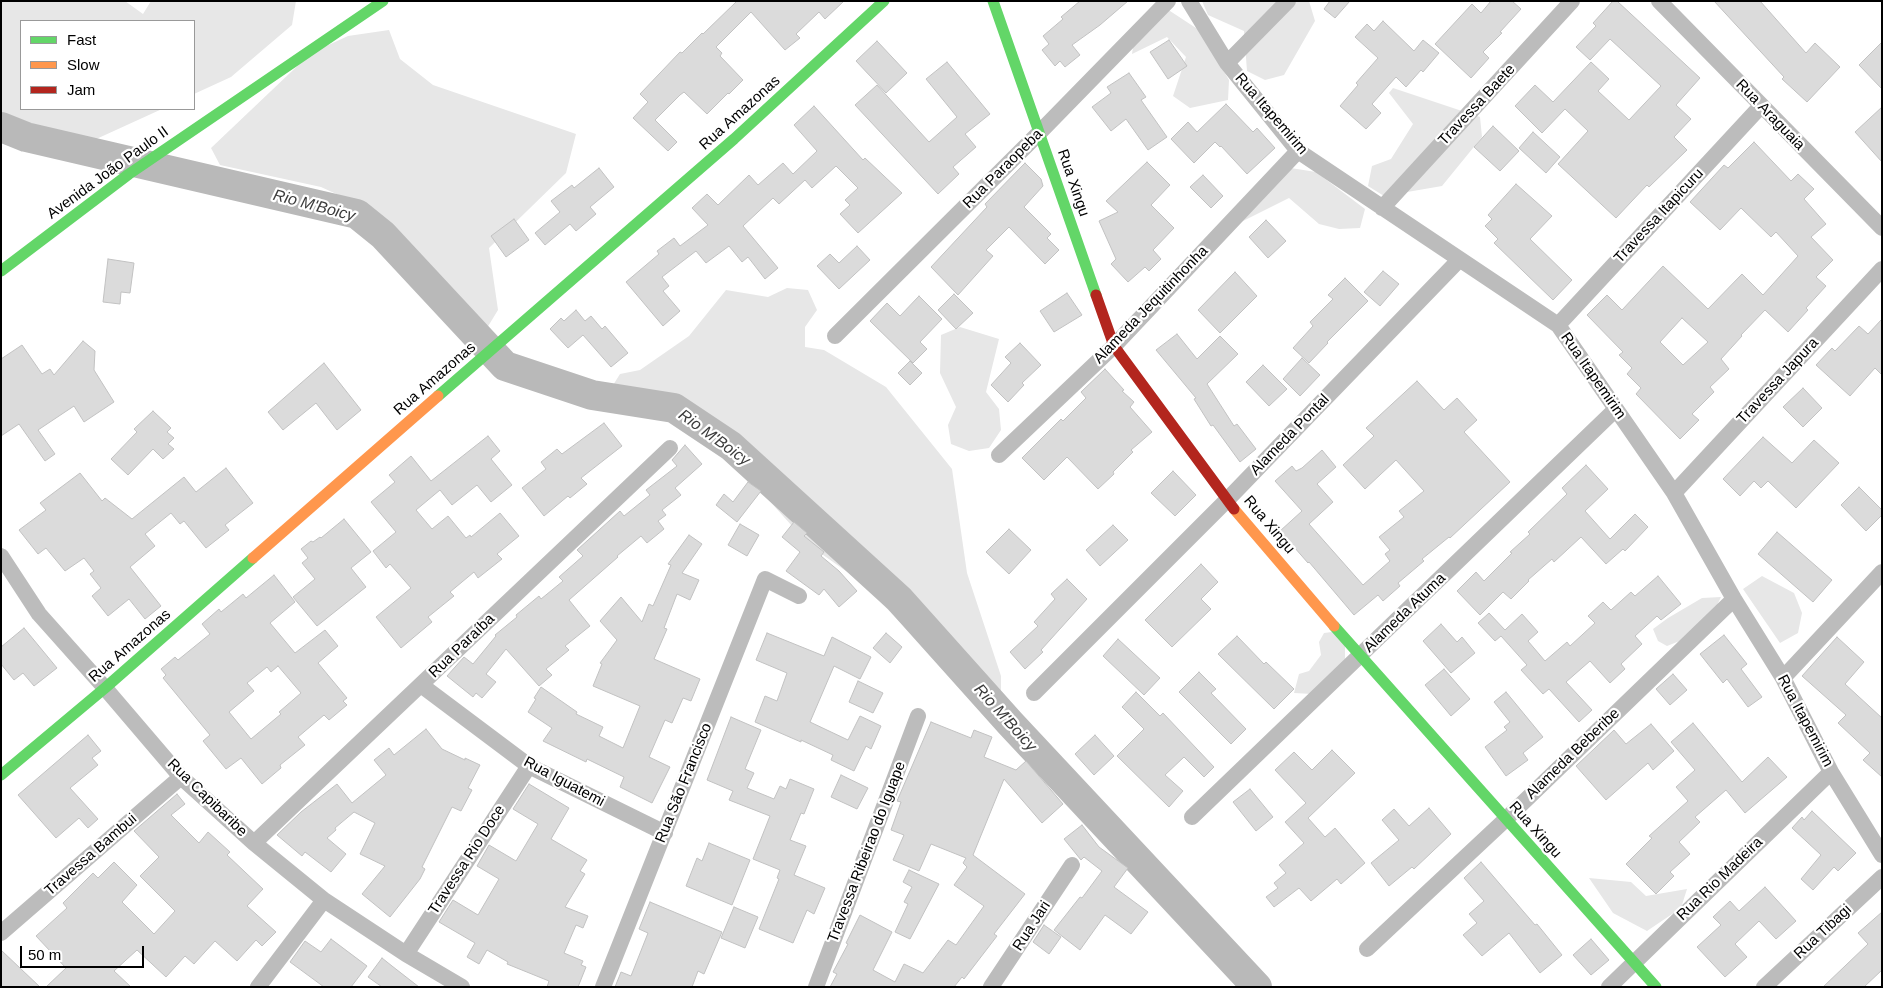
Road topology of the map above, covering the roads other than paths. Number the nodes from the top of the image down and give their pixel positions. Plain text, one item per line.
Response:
1 (383, 1) edge
2 (884, 1) edge
3 (993, 1) edge
4 (1168, 1) edge
5 (1189, 1) edge
6 (1288, 1) edge
7 (1572, 1) edge
8 (1659, 1) edge
9 (1227, 63) junction
10 (1761, 106) junction
11 (1039, 133) junction
12 (1298, 151) junction
13 (1382, 208) junction
14 (1882, 228) edge
15 (1459, 260) junction
16 (1882, 269) edge
17 (1, 271) edge
18 (1558, 325) junction
19 (835, 336) dead end
20 (1114, 346) junction
21 (1616, 409) junction
22 (670, 448) dead end
23 (999, 455) dead end
24 (1674, 493) junction
25 (1227, 500) junction
26 (1, 556) edge
27 (1882, 572) edge
28 (799, 596) dead end
29 (1734, 599) junction
30 (1360, 656) junction
31 (1783, 678) junction
32 (421, 685) junction
33 (105, 688) junction
34 (1034, 693) dead end
35 (918, 716) dead end
36 (528, 766) junction
37 (1831, 772) junction
38 (1, 775) edge
39 (181, 777) junction
40 (1192, 817) dead end
41 (1505, 820) junction
42 (665, 833) junction
43 (254, 843) junction
44 (1882, 854) edge
45 (1072, 865) dead end
46 (1882, 877) edge
47 (324, 900) junction
48 (1, 933) edge
49 (1367, 949) dead end
50 (406, 954) junction
51 (1634, 962) junction
52 (258, 987) edge
53 (462, 987) edge
54 (603, 987) edge
55 (816, 987) edge
56 (991, 987) edge
57 (1609, 987) edge
58 (1656, 987) edge
59 (1764, 987) edge

1 - 17 street, Avenida João Paulo II
2 - 33 street, Rua Amazonas
3 - 11 street, Rua Xingu
4 - 11 street, Rua Paraopeba
5 - 9 street, Rua Itapemirim
6 - 9 street
7 - 13 street, Travessa Baete
8 - 10 street, Rua Araguaia
9 - 12 street, Rua Itapemirim
10 - 14 street, Rua Araguaia
10 - 18 street, Travessa Itapicuru
11 - 19 street, Rua Paraopeba
11 - 20 street, Rua Xingu
12 - 13 street, Rua Itapemirim
12 - 20 street, Alameda Jequitinhonha
13 - 15 street, Rua Itapemirim
15 - 18 street, Rua Itapemirim
15 - 25 street, Alameda Pontal
16 - 24 street, Travessa Japura
18 - 21 street, Rua Itapemirim
20 - 23 street, Alameda Jequitinhonha
20 - 25 street, Rua Xingu
21 - 24 street, Rua Itapemirim
21 - 30 street, Alameda Atuma
22 - 32 street, Rua Paraíba
24 - 29 street, Rua Itapemirim
25 - 30 street, Rua Xingu
25 - 34 street, Alameda Pontal
26 - 33 street, Rua Capibaribe
27 - 31 street
28 - 42 street, Rua São Francisco
29 - 31 street, Rua Itapemirim
29 - 41 street, Alameda Beberibe
30 - 40 street, Alameda Atuma
30 - 41 street, Rua Xingu
31 - 37 street, Rua Itapemirim
32 - 36 street, Rua Iguatemi
32 - 43 street, Rua Paraíba
33 - 38 street, Rua Amazonas
33 - 39 street, Rua Capibaribe
35 - 55 street, Travessa Ribeirao do Iguape
36 - 42 street, Rua Iguatemi
36 - 50 street, Travessa Rio Doce
37 - 44 street, Rua Itapemirim
37 - 51 street, Rua Rio Madeira
39 - 43 street, Rua Capibaribe
39 - 48 street, Travessa Bambui
41 - 49 street, Alameda Beberibe
41 - 51 street, Rua Xingu
42 - 54 street, Rua São Francisco
43 - 47 street, Rua Capibaribe
45 - 56 street, Rua Jari
46 - 59 street, Rua Tibagi
47 - 50 street, Rua Capibaribe
47 - 52 street
50 - 53 street, Rua Capibaribe
51 - 57 street, Rua Rio Madeira
51 - 58 street, Rua Xingu

